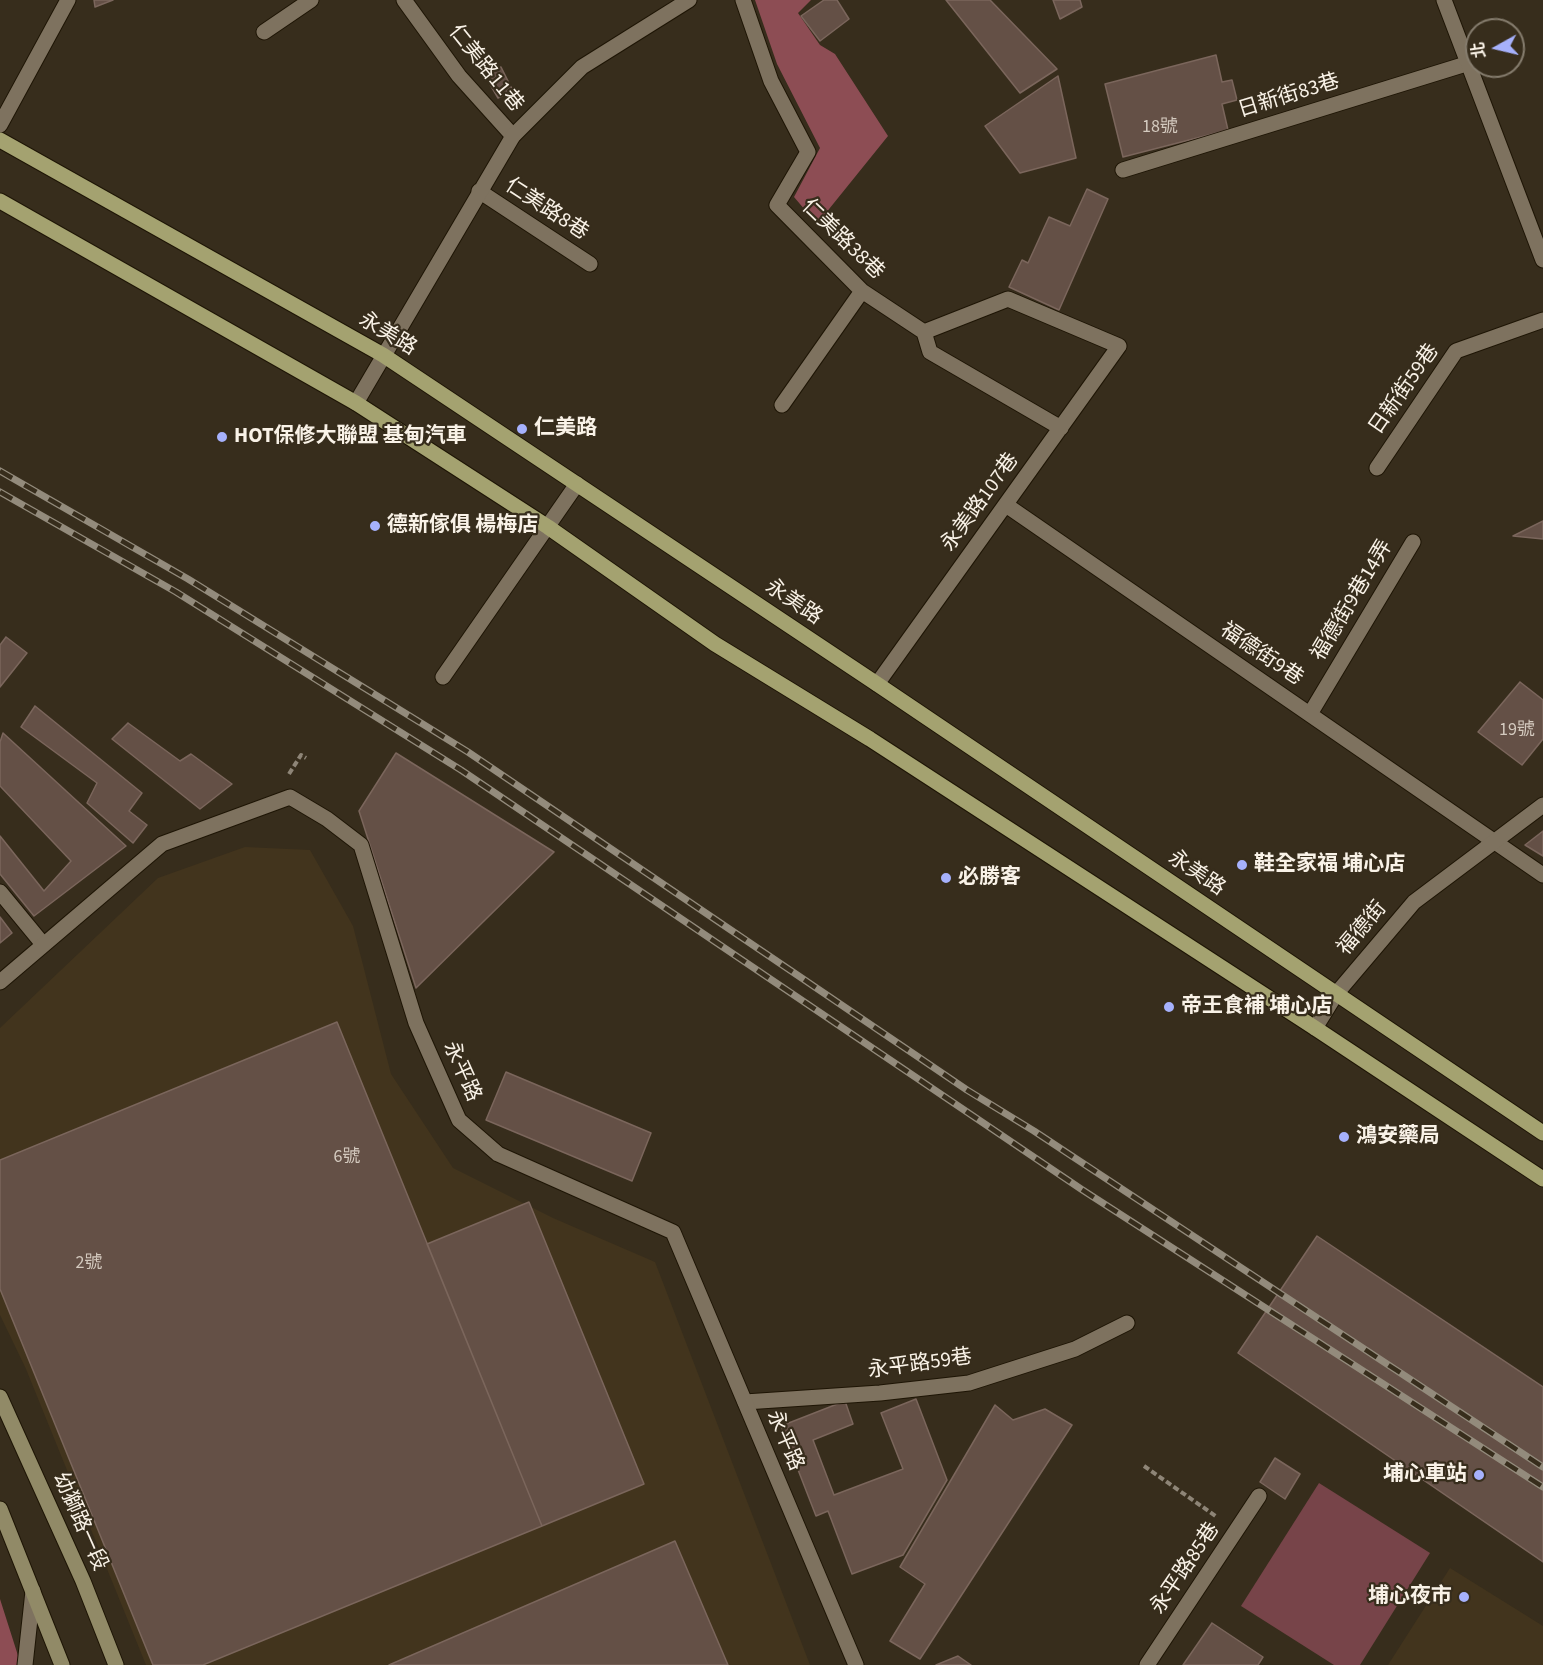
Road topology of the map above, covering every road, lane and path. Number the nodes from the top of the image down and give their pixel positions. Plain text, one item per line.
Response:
1 (68, 0) edge
2 (311, 0) edge
3 (404, 0) edge
4 (689, 0) edge
5 (743, 0) edge
6 (1444, 0) edge
7 (264, 32) dead end
8 (1465, 61) edge
9 (1465, 64) edge
10 (1472, 78) edge
11 (0, 125) edge
12 (513, 136) junction
13 (0, 140) edge
14 (1123, 170) dead end
15 (478, 190) junction
16 (1, 204) edge
17 (1543, 260) edge
18 (590, 264) dead end
19 (862, 291) junction
20 (1543, 320) edge
21 (924, 333) junction
22 (383, 355) junction
23 (356, 403) junction
24 (782, 405) dead end
25 (1061, 428) junction
26 (1377, 468) dead end
27 (577, 484) junction
28 (1006, 505) junction
29 (548, 527) junction
30 (1413, 542) dead end
31 (443, 677) dead end
32 (877, 684) junction
33 (1310, 714) junction
34 (306, 758) dead end
35 (286, 779) dead end
36 (1543, 805) edge
37 (1493, 840) junction
38 (1543, 875) edge
39 (0, 892) edge
40 (42, 943) junction
41 (0, 982) edge
42 (1336, 994) junction
43 (1315, 1028) junction
44 (1543, 1133) edge
45 (1543, 1179) edge
46 (1127, 1323) dead end
47 (0, 1397) edge
48 (745, 1402) junction
49 (1144, 1466) dead end
50 (1259, 1496) dead end
51 (0, 1509) edge
52 (1237, 1531) junction
53 (33, 1591) junction
54 (25, 1665) edge
55 (62, 1665) edge
56 (116, 1665) edge
57 (856, 1665) edge
58 (1147, 1665) edge

1 - 11 street
2 - 7 street
3 - 12 street, 仁美路11巷
4 - 12 street
5 - 19 street, 仁美路38巷
6 - 8 street
9 - 14 street, 日新街83巷
10 - 17 street
12 - 15 street
13 - 22 main road, 永美路
15 - 18 street, 仁美路8巷
15 - 22 street
16 - 23 main road
19 - 21 street, 仁美路38巷
19 - 24 street
20 - 26 street, 日新街59巷
21 - 25 street
21 - 25 street, 永美路107巷
22 - 23 street
22 - 27 main road, 永美路
23 - 29 main road
25 - 28 street, 永美路107巷
27 - 29 street
27 - 32 main road, 永美路
28 - 32 street, 永美路107巷
28 - 33 street, 福德街9巷
29 - 31 street
29 - 43 main road
30 - 33 street, 福德街9巷14弄
32 - 42 main road, 永美路
33 - 37 street, 福德街9巷
34 - 35 path
36 - 37 street, 福德街
37 - 38 street, 福德街9巷
37 - 42 street, 福德街
39 - 40 street
40 - 41 street, 永平路
40 - 48 street, 永平路
42 - 43 street, 福德街
42 - 44 main road, 永美路
43 - 45 main road
46 - 48 street, 永平路59巷
47 - 56 street, 幼獅路一段
48 - 57 street, 永平路
49 - 52 path
50 - 52 street, 永平路85巷
51 - 53 street
52 - 58 street, 永平路85巷
53 - 54 street
53 - 55 street

